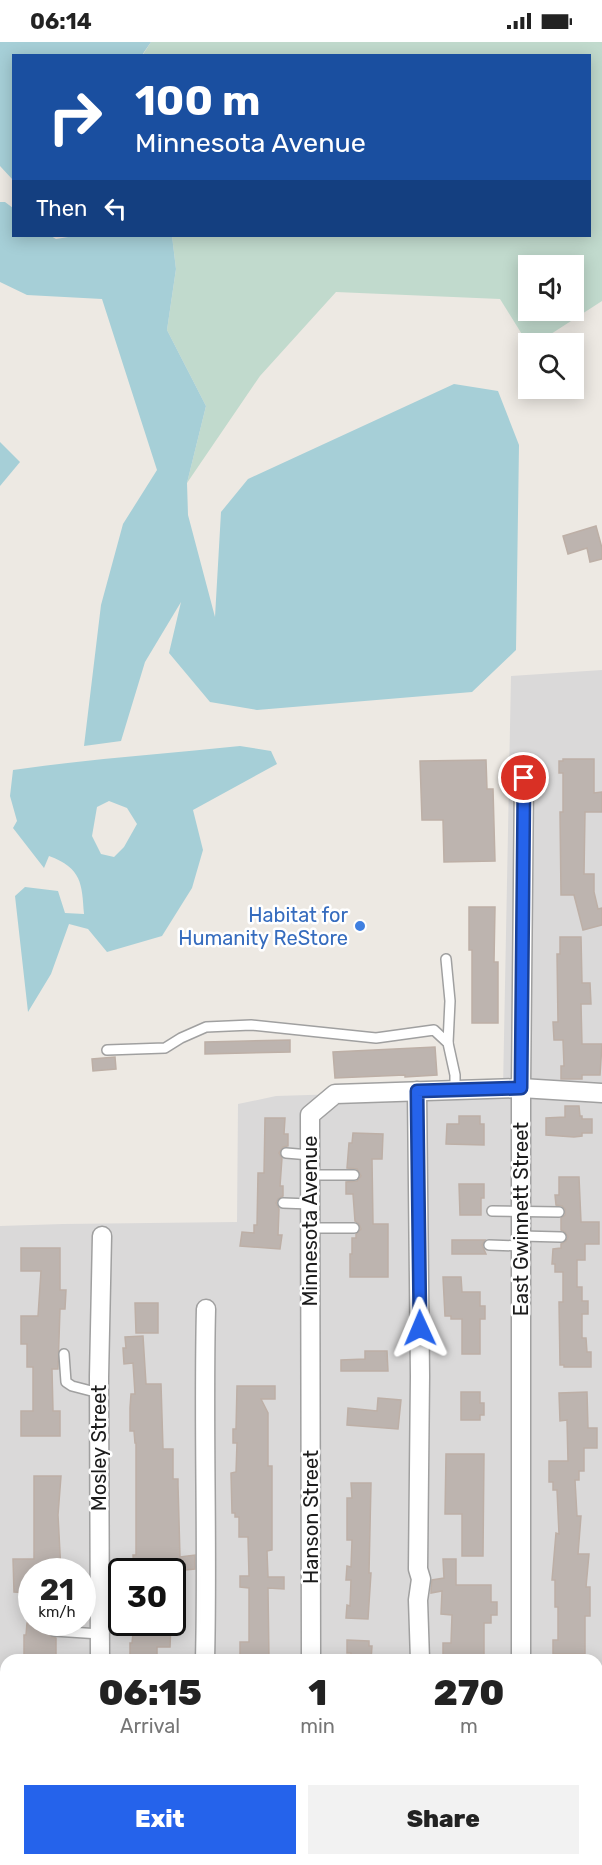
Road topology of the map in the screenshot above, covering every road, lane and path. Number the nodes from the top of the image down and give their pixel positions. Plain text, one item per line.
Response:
1 (524, 778) dead end
2 (446, 959) dead end
3 (448, 1043) junction
4 (107, 1050) dead end
5 (521, 1088) junction
6 (455, 1090) junction
7 (417, 1091) junction
8 (602, 1092) edge
9 (286, 1153) dead end
10 (310, 1155) junction
11 (310, 1175) junction
12 (354, 1175) dead end
13 (283, 1203) dead end
14 (310, 1204) junction
15 (492, 1210) dead end
16 (521, 1212) junction
17 (559, 1212) dead end
18 (310, 1228) junction
19 (354, 1228) dead end
20 (102, 1236) dead end
21 (561, 1237) dead end
22 (521, 1241) junction
23 (489, 1245) dead end
24 (206, 1309) dead end
25 (64, 1354) dead end
26 (311, 1374) joint
27 (99, 1393) junction
28 (96, 1634) edge
29 (100, 1634) junction
30 (100, 1654) edge
31 (206, 1654) edge
32 (311, 1654) edge
33 (420, 1654) edge
34 (521, 1654) edge

1 - 5 street, East Gwinnett Street
2 - 3 lane
3 - 4 lane
3 - 6 lane
5 - 6 street, Minnesota Avenue
5 - 8 street, Minnesota Avenue
5 - 16 street, East Gwinnett Street
6 - 7 street, Minnesota Avenue
7 - 10 street, Minnesota Avenue
7 - 33 street
9 - 10 lane
10 - 11 street, Minnesota Avenue
11 - 12 lane
11 - 14 street, Minnesota Avenue
13 - 14 lane
14 - 18 street, Minnesota Avenue
15 - 16 lane
16 - 17 lane
16 - 22 street, East Gwinnett Street
18 - 19 lane
18 - 26 street, Minnesota Avenue
20 - 27 street, Mosley Street
21 - 22 lane
22 - 23 lane
22 - 34 street, East Gwinnett Street
24 - 31 street
25 - 27 lane
26 - 32 street, Hanson Street
27 - 29 street, Mosley Street
28 - 29 lane
29 - 30 street, Mosley Street

